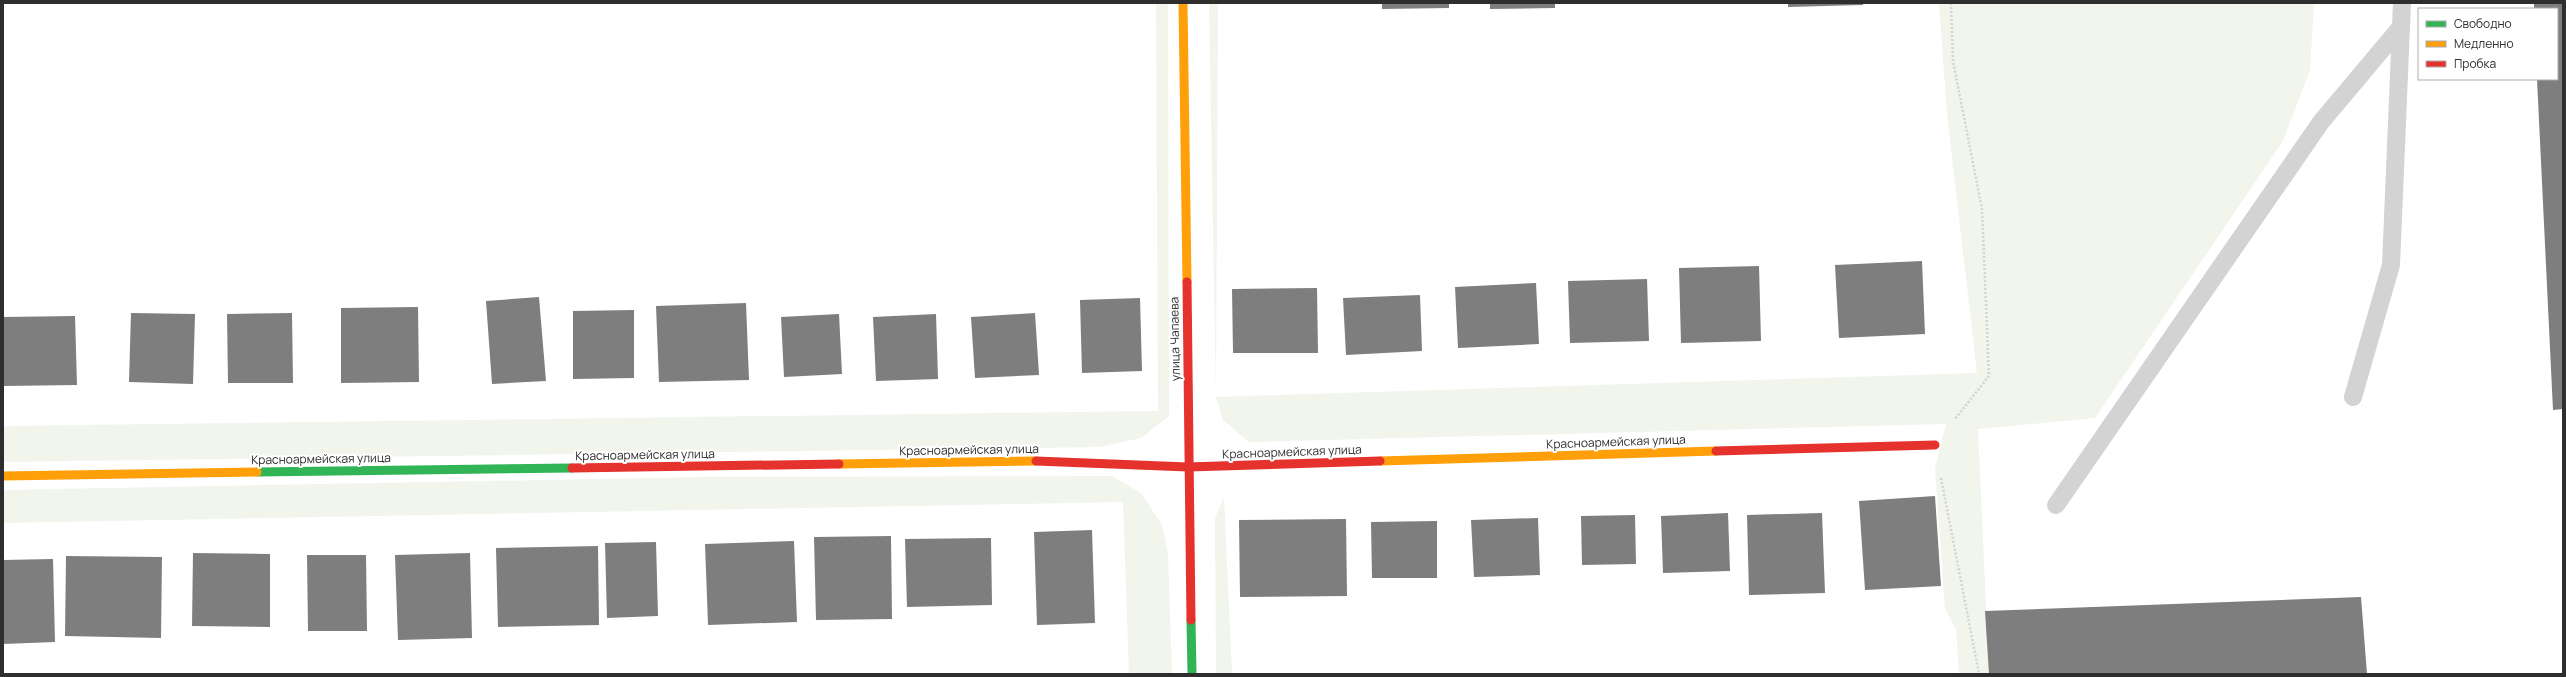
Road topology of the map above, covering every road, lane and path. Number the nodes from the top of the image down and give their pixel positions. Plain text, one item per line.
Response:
1 (1183, 3) edge
2 (1951, 3) edge
3 (2402, 3) edge
4 (2400, 28) junction
5 (2353, 397) dead end
6 (1935, 445) junction
7 (1188, 467) junction
8 (3, 476) edge
9 (2056, 505) dead end
10 (1192, 674) edge
11 (1979, 674) edge

1 - 7 street, улица Чапаева
2 - 6 path
3 - 4 lane
4 - 5 lane
4 - 9 lane
6 - 7 street, Красноармейская улица
6 - 11 path
7 - 8 street, Красноармейская улица
7 - 10 street, улица Чапаева

